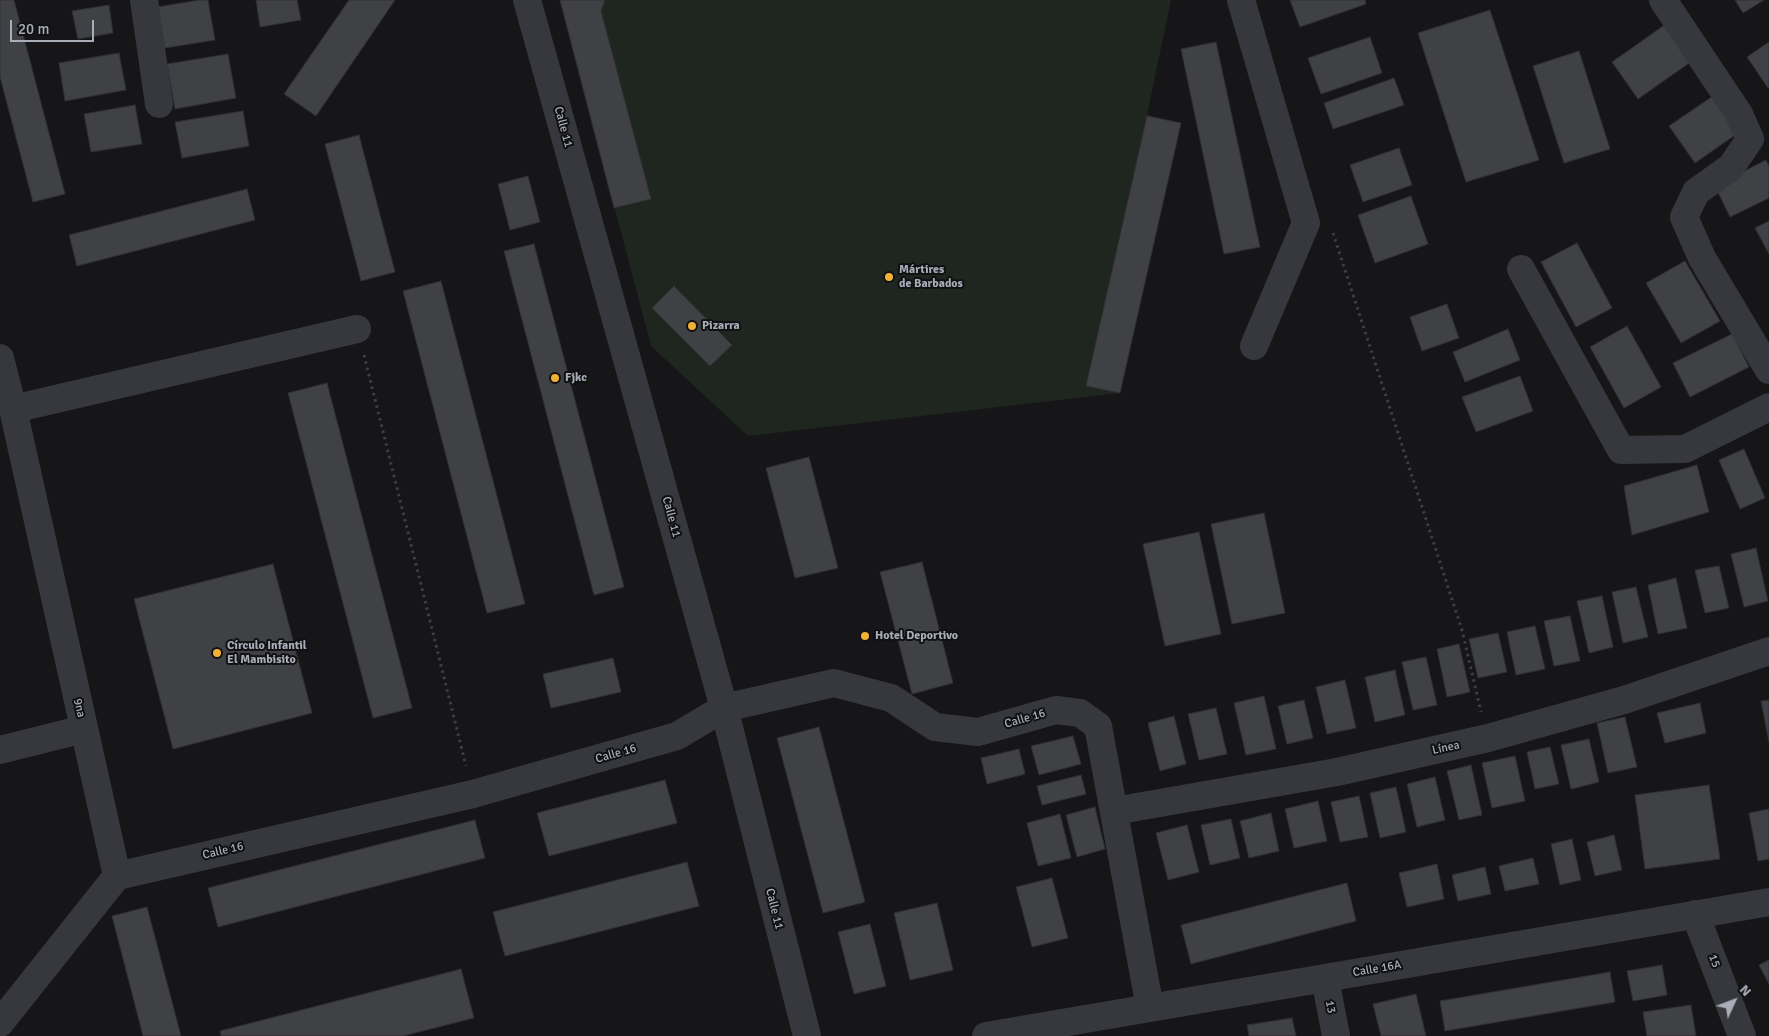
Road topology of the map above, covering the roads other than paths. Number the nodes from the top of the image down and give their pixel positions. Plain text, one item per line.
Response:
1 (144, 0) edge
2 (528, 0) edge
3 (1241, 0) edge
4 (1664, 0) edge
5 (159, 104) dead end
6 (1521, 269) dead end
7 (357, 329) road end
8 (1254, 346) dead end
9 (0, 358) edge
10 (1769, 370) edge
11 (1769, 407) edge
12 (13, 408) junction
13 (10, 443) edge
14 (1769, 651) edge
15 (724, 708) junction
16 (84, 729) junction
17 (0, 750) edge
18 (1114, 811) junction
19 (117, 876) junction
20 (1769, 902) edge
21 (1695, 914) junction
22 (1325, 978) junction
23 (1150, 1008) junction
24 (0, 1023) edge
25 (1059, 1030) edge
26 (807, 1036) edge
27 (986, 1036) edge
28 (1336, 1036) edge
29 (1742, 1036) edge

1 - 5 street
2 - 15 street, Calle 11
3 - 8 street
4 - 10 street
6 - 11 street
7 - 12 street
9 - 12 street, 9na
12 - 13 street, 9na
13 - 16 street, 9na
14 - 18 street, Línea
15 - 18 street, Calle 16
15 - 19 street, Calle 16
15 - 26 street, Calle 11
16 - 17 street
16 - 19 street, 9na
18 - 23 street
19 - 24 street
20 - 21 street, Calle 16A
21 - 22 street, Calle 16A
21 - 29 street, 15
22 - 23 street, Calle 16A
22 - 28 street, 13
23 - 25 street, Calle 16A
25 - 27 street, Calle 16A

